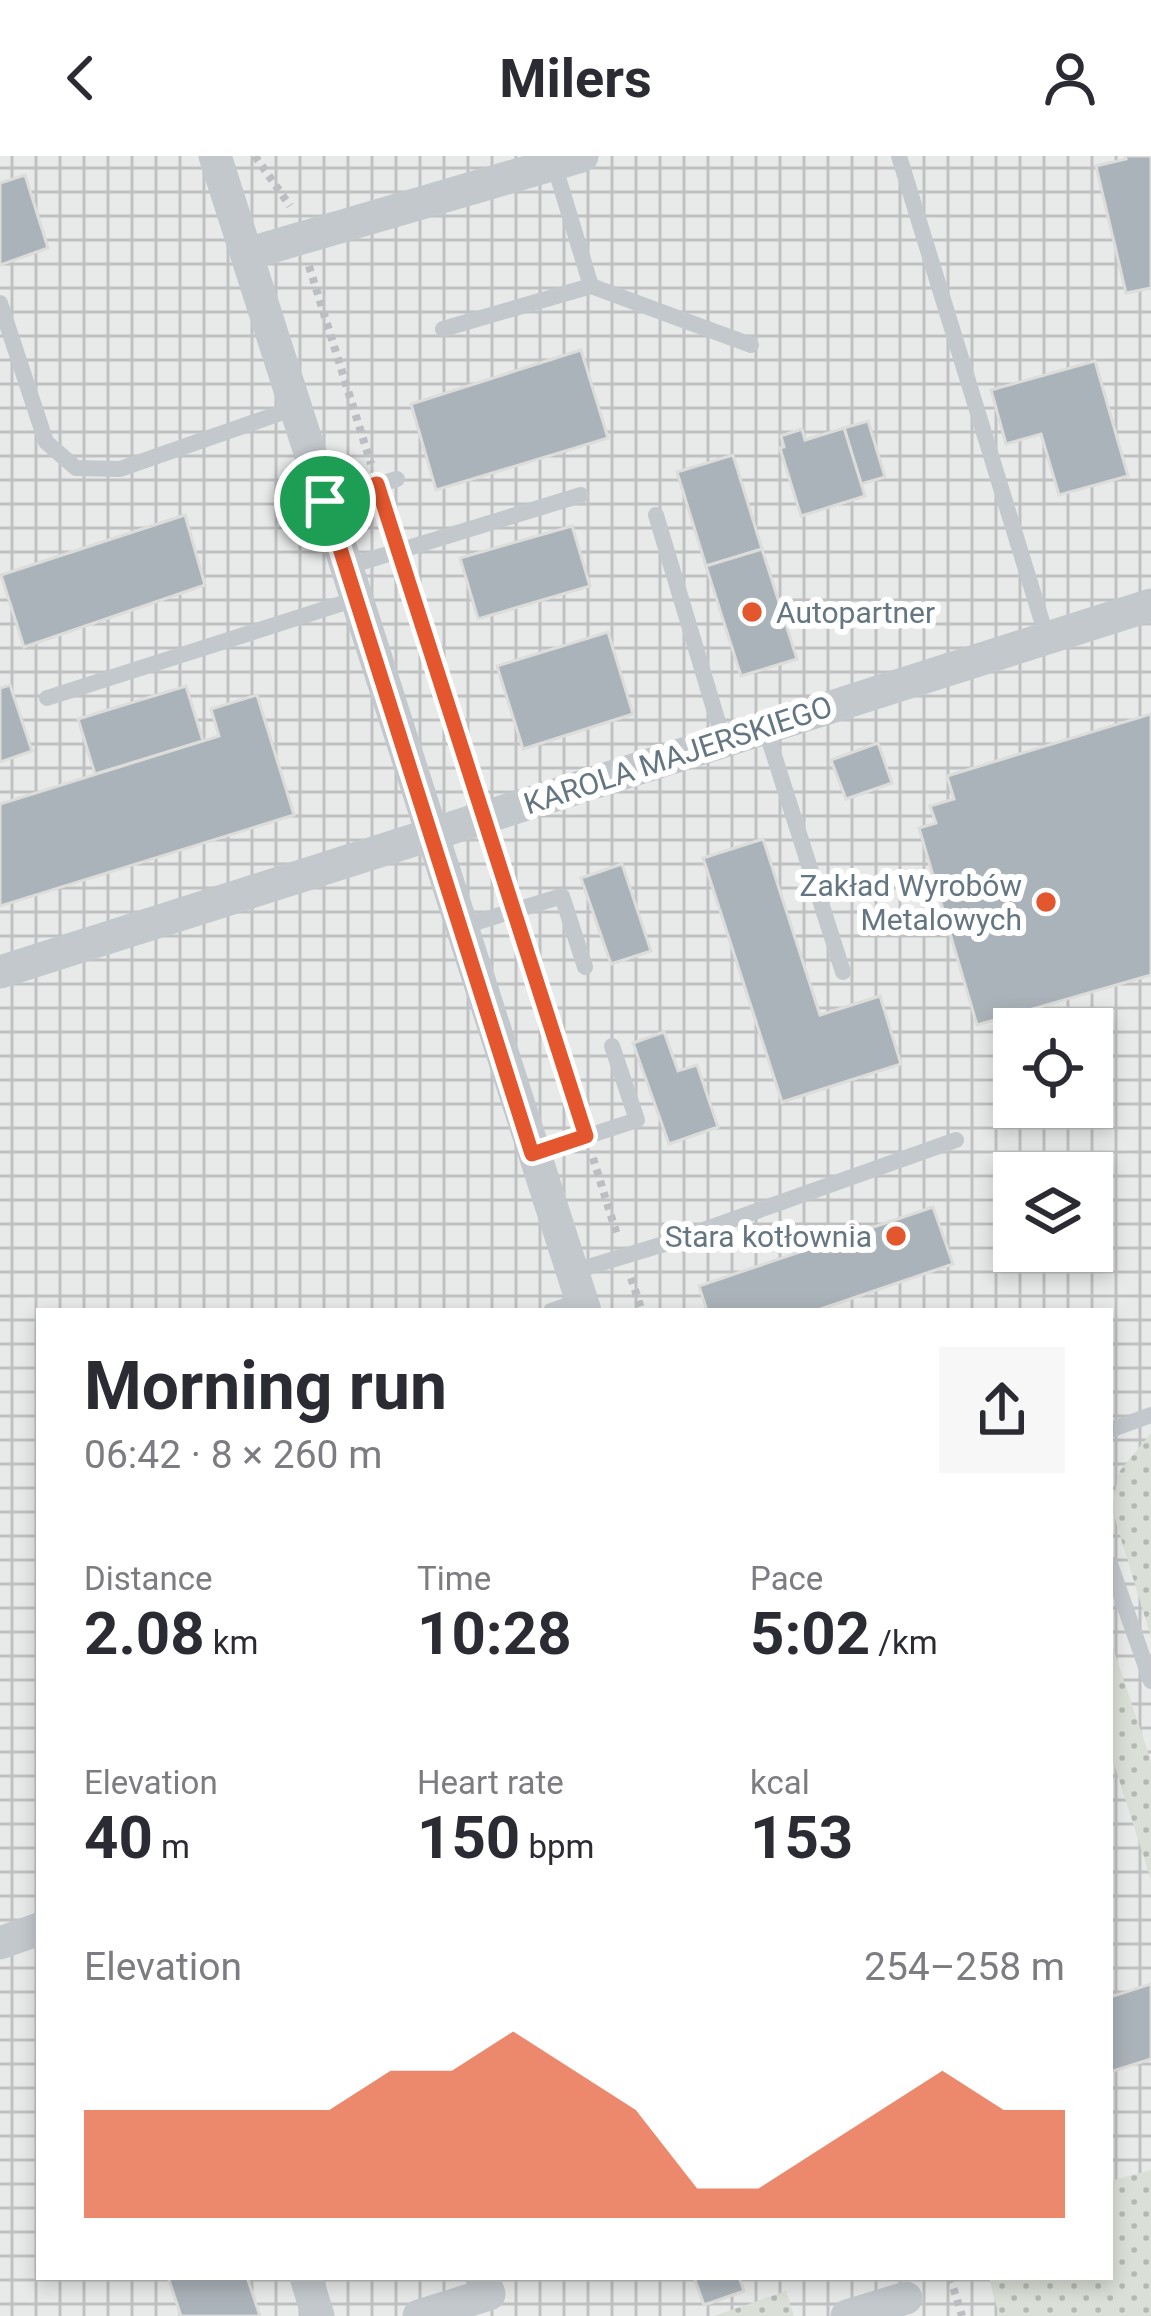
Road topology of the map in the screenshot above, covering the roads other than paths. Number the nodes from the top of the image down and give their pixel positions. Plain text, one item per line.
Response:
1 (214, 156) edge
2 (898, 156) edge
3 (568, 160) edge
4 (247, 254) junction
5 (591, 286) junction
6 (0, 303) edge
7 (443, 328) dead end
8 (751, 345) dead end
9 (295, 408) junction
10 (397, 479) dead end
11 (581, 495) dead end
12 (325, 501) junction
13 (656, 515) dead end
14 (351, 583) junction
15 (1151, 605) edge
16 (1047, 638) junction
17 (47, 698) dead end
18 (764, 726) junction
19 (723, 739) junction
20 (431, 837) junction
21 (460, 928) junction
22 (585, 968) dead end
23 (0, 972) edge
24 (842, 972) dead end
25 (612, 1046) dead end
26 (956, 1140) dead end
27 (532, 1154) junction
28 (573, 1299) edge
29 (1151, 1415) edge
30 (1113, 1429) edge
31 (1113, 1573) edge
32 (1151, 1681) edge
33 (36, 1930) edge
34 (0, 1943) edge
35 (307, 2280) edge
36 (484, 2280) edge
37 (905, 2297) edge
38 (318, 2316) edge
39 (419, 2316) edge
40 (847, 2316) edge

1 - 4 street
2 - 16 lane
3 - 4 street
3 - 5 lane
4 - 9 street
5 - 7 lane
5 - 8 lane
6 - 9 lane
9 - 12 street
10 - 12 lane
11 - 14 lane
12 - 14 street
13 - 19 lane
14 - 17 lane
14 - 20 street
15 - 16 street, KAROLA MAJERSKIEGO
16 - 18 street, KAROLA MAJERSKIEGO
18 - 19 street, KAROLA MAJERSKIEGO
18 - 24 lane
19 - 20 street, KAROLA MAJERSKIEGO
20 - 21 street
20 - 23 street, KAROLA MAJERSKIEGO
21 - 22 lane
21 - 27 street
25 - 27 lane
26 - 28 lane
27 - 28 street
29 - 30 lane
31 - 32 lane
33 - 34 street
35 - 38 street
36 - 39 street
37 - 40 street

